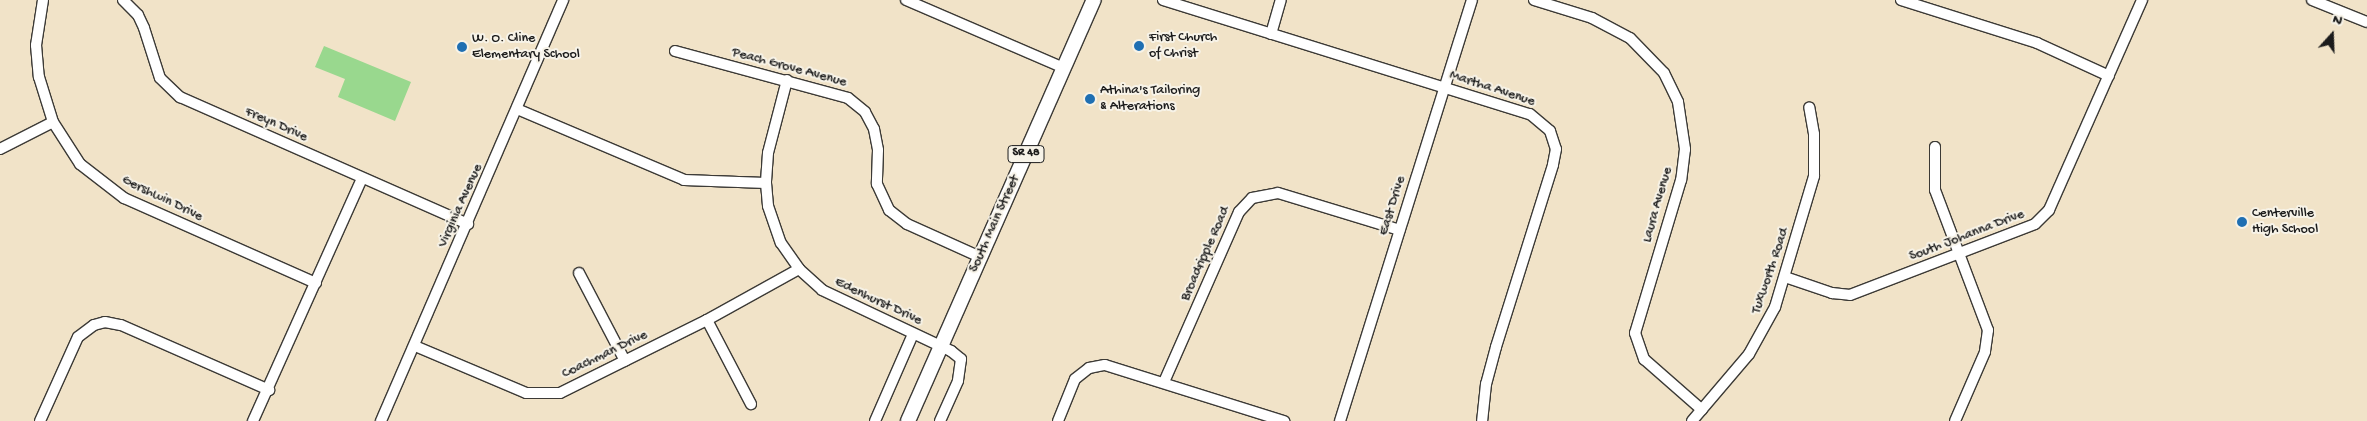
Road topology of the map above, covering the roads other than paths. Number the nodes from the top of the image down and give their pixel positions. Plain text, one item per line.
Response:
1 (43, 0) edge
2 (123, 0) edge
3 (564, 0) edge
4 (906, 0) edge
5 (1094, 0) edge
6 (1162, 0) edge
7 (1281, 0) edge
8 (1472, 0) edge
9 (1534, 0) edge
10 (1900, 0) edge
11 (2142, 0) edge
12 (2312, 0) edge
13 (2367, 22) edge
14 (1271, 34) junction
15 (675, 51) dead end
16 (1064, 68) junction
17 (2109, 76) junction
18 (786, 80) junction
19 (1444, 87) junction
20 (1810, 107) dead end
21 (517, 109) junction
22 (53, 122) junction
23 (1935, 147) dead end
24 (0, 149) edge
25 (362, 178) junction
26 (766, 183) junction
27 (468, 224) junction
28 (1400, 230) junction
29 (1960, 254) junction
30 (980, 257) junction
31 (799, 269) junction
32 (579, 273) dead end
33 (1785, 277) junction
34 (316, 283) junction
35 (707, 320) junction
36 (913, 334) junction
37 (414, 346) junction
38 (941, 347) junction
39 (625, 361) junction
40 (1164, 382) junction
41 (269, 390) junction
42 (751, 404) dead end
43 (1702, 410) junction
44 (40, 421) edge
45 (253, 421) edge
46 (381, 421) edge
47 (875, 421) edge
48 (908, 421) edge
49 (940, 421) edge
50 (1058, 421) edge
51 (1284, 421) edge
52 (1340, 421) edge
53 (1482, 421) edge
54 (1692, 421) edge
55 (1955, 421) edge

1 - 22 street, Gershwin Drive
2 - 25 street, Freyn Drive
3 - 21 street, Virginia Avenue
4 - 16 street
5 - 16 main road, South Main Street / SR 48
6 - 14 street, Martha Avenue
7 - 14 street
8 - 19 street, East Drive
9 - 43 street, Laura Avenue
10 - 17 street
11 - 17 street, South Johanna Drive
12 - 13 street
14 - 19 street, Martha Avenue
15 - 18 street, Peach Grove Avenue
16 - 30 main road, South Main Street / SR 48
17 - 29 street, South Johanna Drive
18 - 26 street, Edenhurst Drive
18 - 30 street, Peach Grove Avenue
19 - 28 street, East Drive
19 - 53 street, Martha Avenue
20 - 33 street, Tuxworth Road
21 - 26 street
21 - 27 street, Virginia Avenue
22 - 24 street
22 - 34 street, Gershwin Drive
23 - 29 street
25 - 27 street, Freyn Drive
25 - 34 street
26 - 31 street, Edenhurst Drive
27 - 37 street, Virginia Avenue
28 - 40 street, Broadripple Road
28 - 52 street, East Drive
29 - 33 street, South Johanna Drive
29 - 55 street
30 - 38 main road, South Main Street / SR 48
31 - 35 street, Coachman Drive
31 - 36 street, Edenhurst Drive
32 - 39 street
33 - 43 street, Tuxworth Road
34 - 41 street
35 - 39 street, Coachman Drive
35 - 42 street
36 - 38 street, Edenhurst Drive
36 - 47 street
37 - 39 street, Coachman Drive
37 - 46 street, Virginia Avenue
38 - 48 main road, South Main Street / SR 48
38 - 49 street, Edenhurst Drive
40 - 50 street
40 - 51 street
41 - 44 street
41 - 45 street
43 - 54 street, Tuxworth Road

